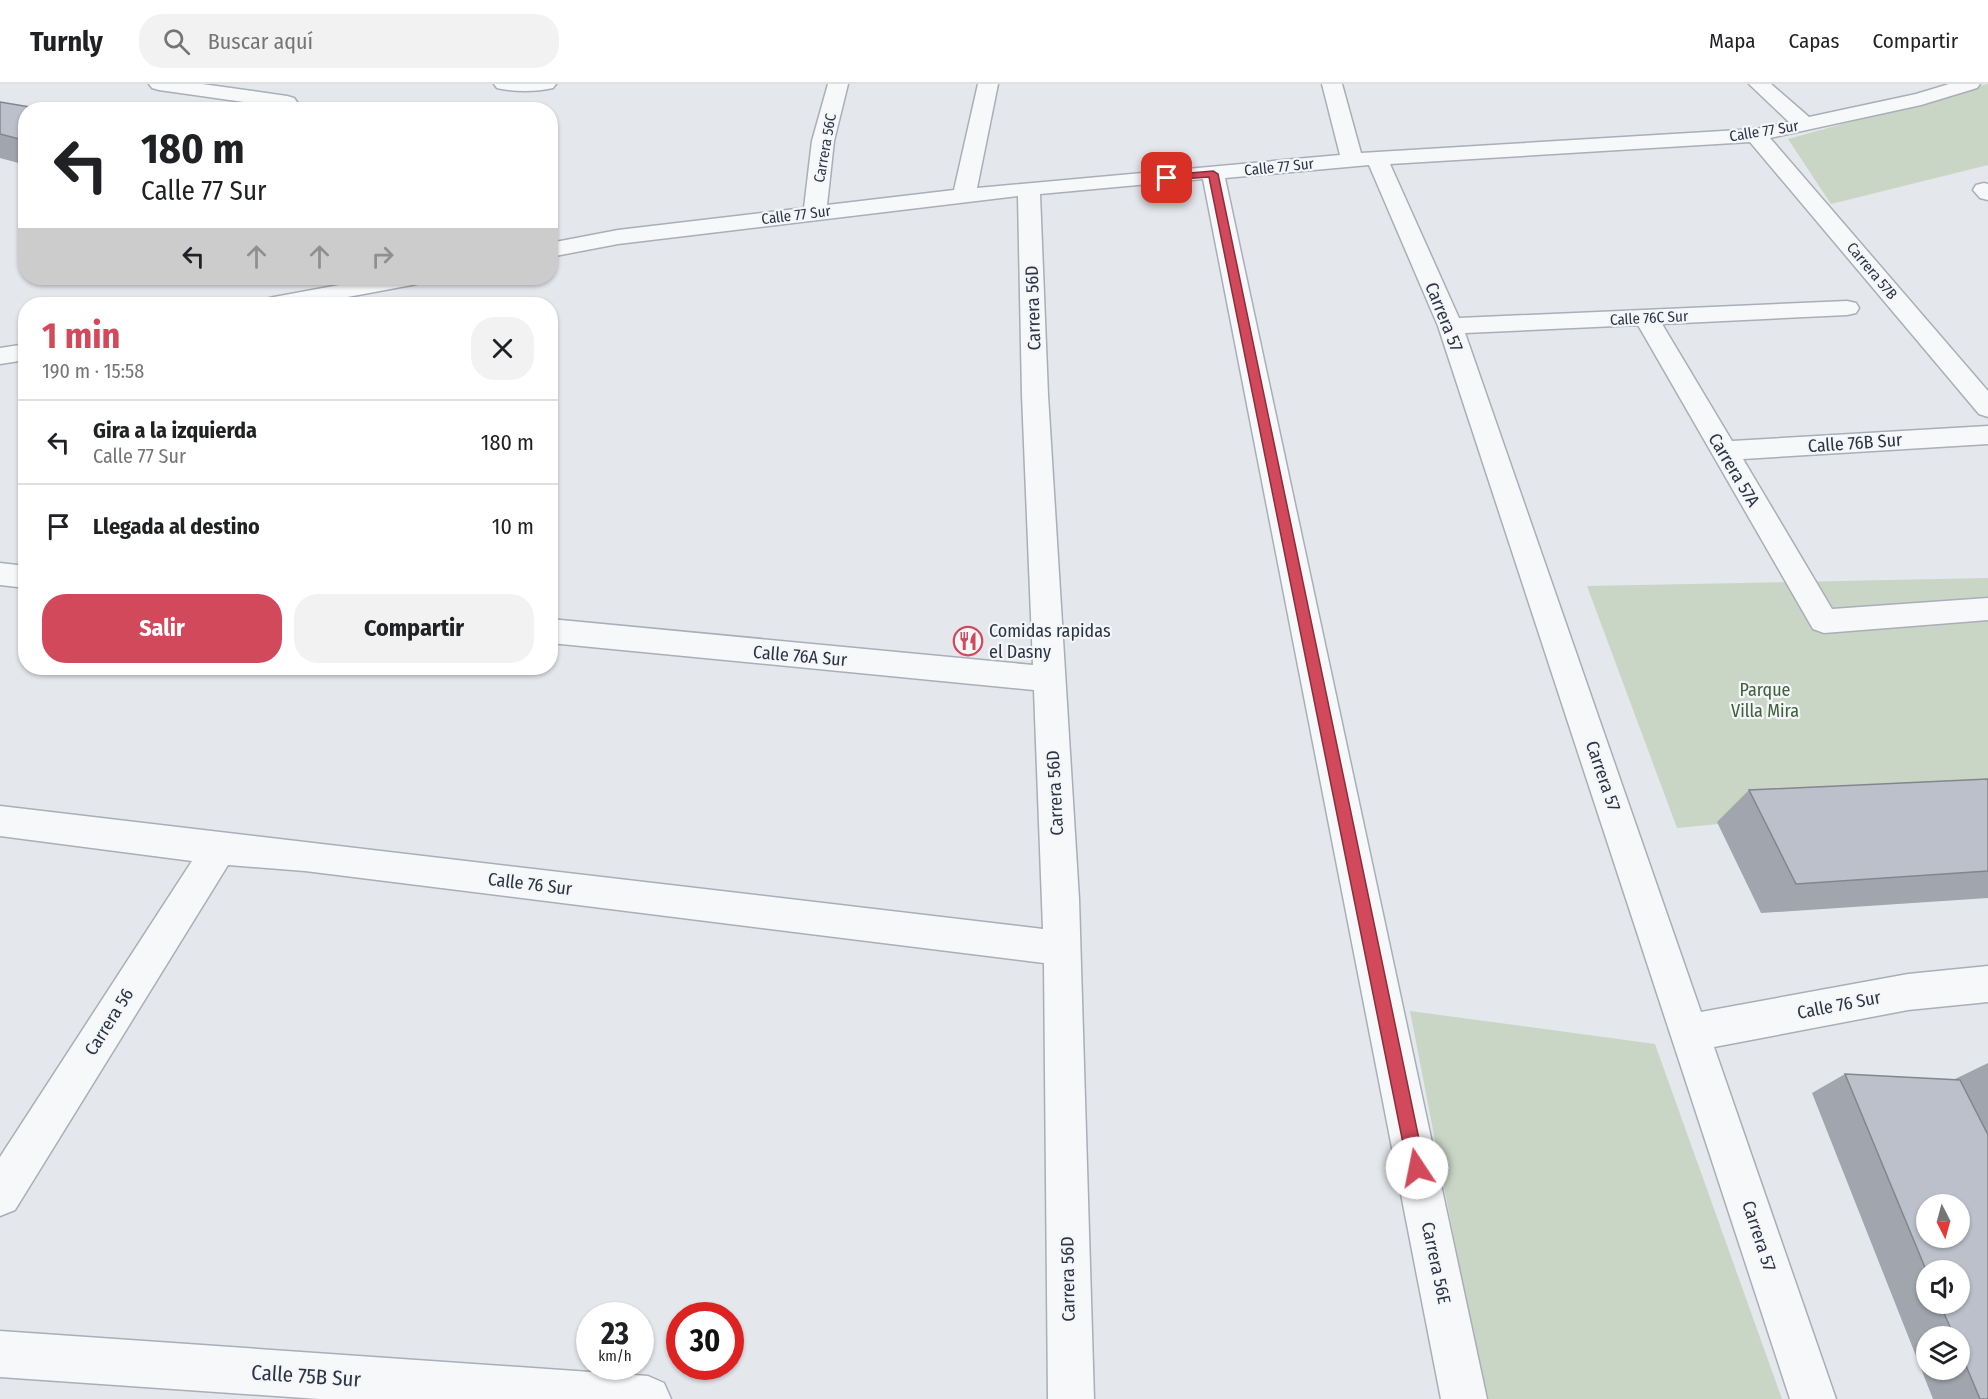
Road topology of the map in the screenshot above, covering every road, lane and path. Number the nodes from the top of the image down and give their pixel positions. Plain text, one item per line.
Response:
1 (159, 84) edge
2 (504, 84) edge
3 (546, 84) edge
4 (838, 84) edge
5 (988, 84) edge
6 (1332, 84) edge
7 (1759, 84) edge
8 (1970, 84) edge
9 (235, 88) edge
10 (287, 102) dead end
11 (1805, 125) junction
12 (1756, 135) junction
13 (1365, 159) junction
14 (1213, 174) junction
15 (1029, 188) junction
16 (964, 195) junction
17 (815, 213) junction
18 (558, 248) edge
19 (375, 285) edge
20 (311, 297) edge
21 (1847, 308) dead end
22 (1646, 318) junction
23 (1450, 326) junction
24 (18, 353) edge
25 (0, 356) edge
26 (1983, 397) edge
27 (1988, 435) edge
28 (1723, 451) junction
29 (0, 574) edge
30 (18, 576) edge
31 (1988, 609) edge
32 (558, 632) edge
33 (1049, 679) junction
34 (0, 821) edge
35 (219, 849) junction
36 (1061, 948) junction
37 (1988, 984) edge
38 (1691, 1033) junction
39 (0, 1195) edge
40 (0, 1354) edge
41 (648, 1399) edge
42 (1071, 1399) edge
43 (1464, 1399) edge
44 (1813, 1399) edge

1 - 9 street
2 - 3 street
4 - 17 street, Carrera 56C
5 - 16 street
6 - 13 street, Carrera 57
7 - 11 street
8 - 11 street, Calle 77 Sur
9 - 10 street
11 - 12 street, Calle 77 Sur
12 - 13 street, Calle 77 Sur
12 - 26 street, Carrera 57B
13 - 14 street, Calle 77 Sur
13 - 23 street, Carrera 57
14 - 15 street, Calle 77 Sur
14 - 43 street, Carrera 56E
15 - 16 street, Calle 77 Sur
15 - 33 street, Carrera 56D
16 - 17 street, Calle 77 Sur
17 - 18 street, Calle 77 Sur
19 - 20 street
21 - 22 street, Calle 76C Sur
22 - 23 street, Calle 76C Sur
22 - 28 street, Carrera 57A
23 - 38 street, Carrera 57
24 - 25 street
27 - 28 street, Calle 76B Sur
28 - 31 street, Carrera 57A
29 - 30 street
32 - 33 street, Calle 76A Sur
33 - 36 street, Carrera 56D
34 - 35 street, Calle 76 Sur
35 - 36 street, Calle 76 Sur
35 - 39 street, Carrera 56
36 - 42 street, Carrera 56D
37 - 38 street, Calle 76 Sur
38 - 44 street, Carrera 57
40 - 41 street, Calle 75B Sur

